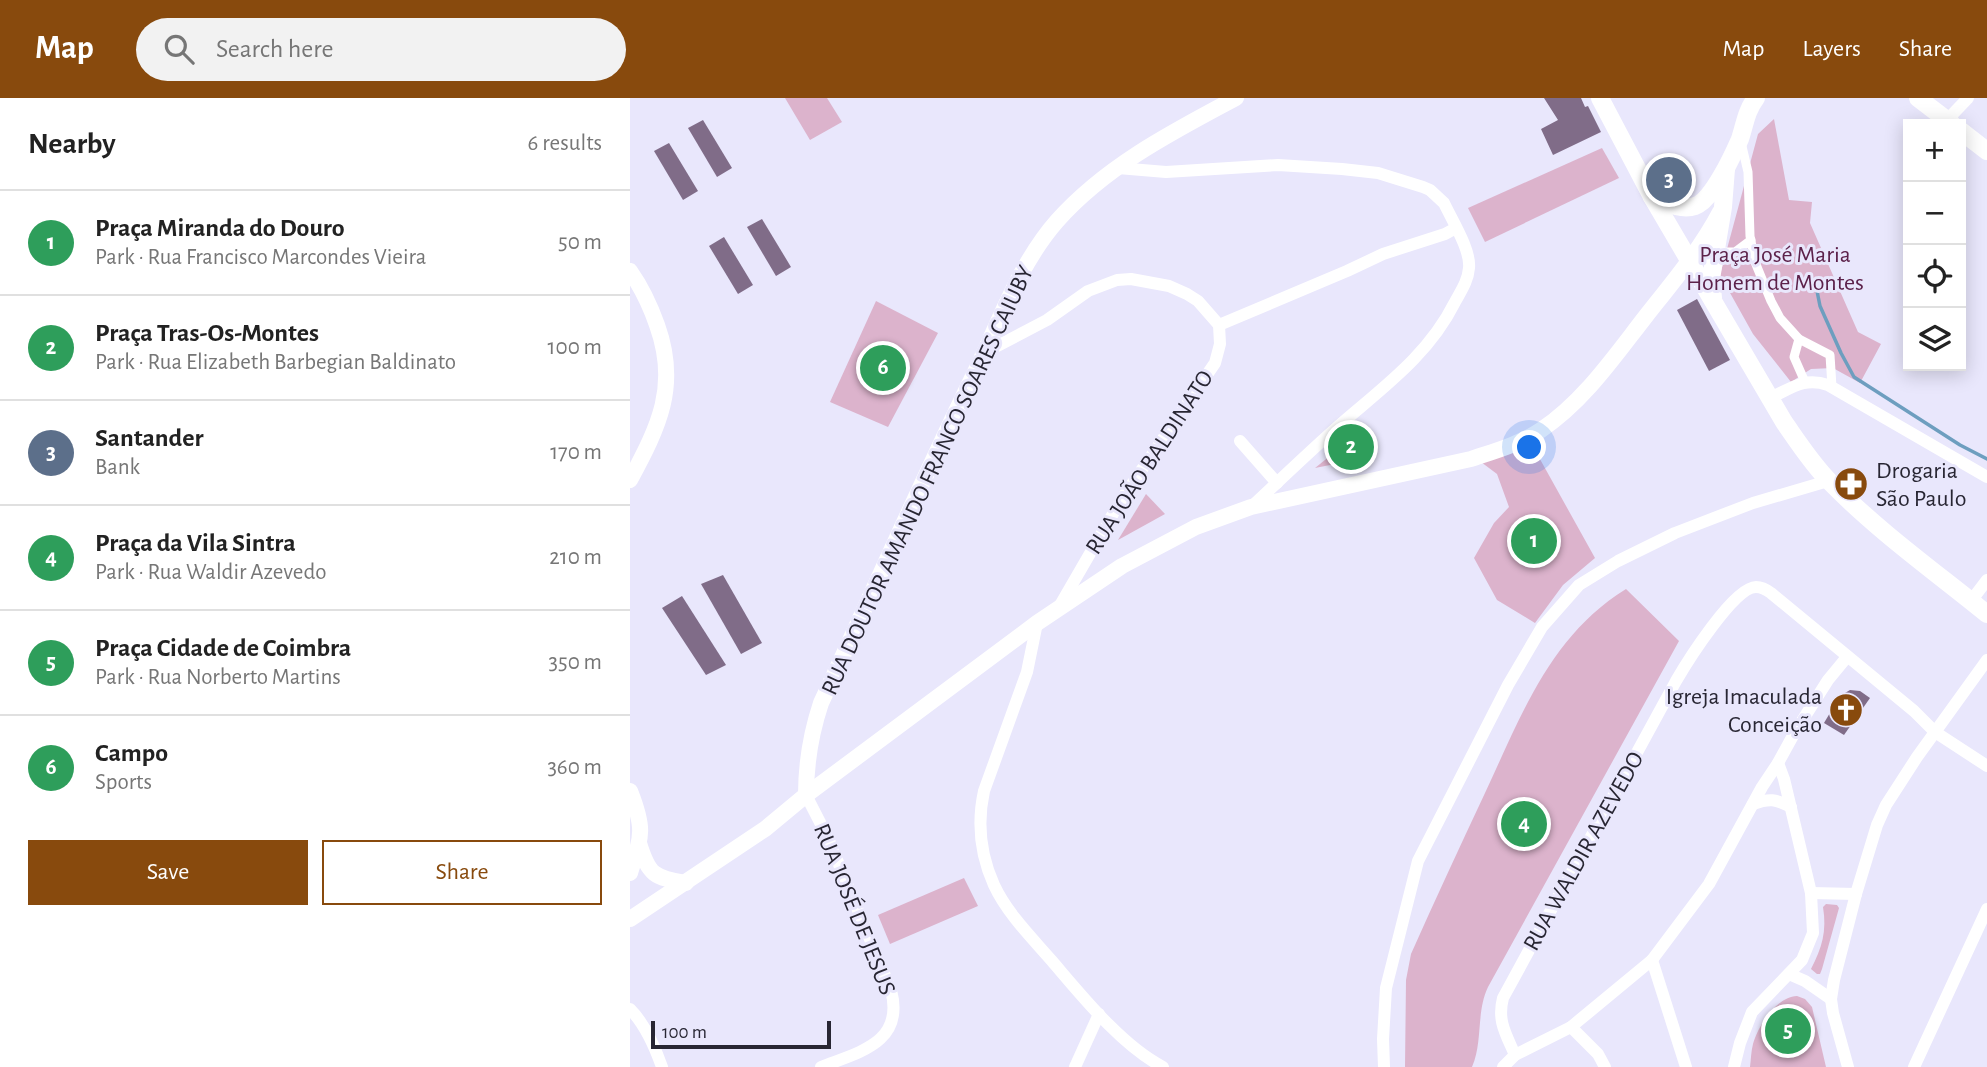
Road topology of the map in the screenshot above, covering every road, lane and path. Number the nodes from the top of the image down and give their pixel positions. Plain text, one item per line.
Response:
1 (1236, 98) edge
2 (1600, 98) edge
3 (1918, 98) edge
4 (1968, 98) edge
5 (1749, 101) edge
6 (1945, 119) edge
7 (1956, 119) edge
8 (1966, 135) edge
9 (1740, 138) junction
10 (1987, 151) edge
11 (1727, 165) junction
12 (1118, 168) junction
13 (1652, 197) junction
14 (1723, 206) junction
15 (1456, 228) junction
16 (1751, 240) junction
17 (1714, 252) junction
18 (1690, 259) junction
19 (630, 271) edge
20 (1713, 301) junction
21 (1219, 325) junction
22 (1799, 339) junction
23 (984, 352) junction
24 (1805, 382) junction
25 (1832, 387) junction
26 (1770, 398) junction
27 (1240, 441) dead end
28 (1987, 477) edge
29 (630, 480) edge
30 (1828, 481) junction
31 (1277, 483) junction
32 (1251, 507) junction
33 (1987, 580) edge
34 (1971, 601) junction
35 (1057, 610) junction
36 (1987, 614) edge
37 (1037, 624) junction
38 (1847, 657) junction
39 (1987, 660) edge
40 (1935, 732) junction
41 (1778, 763) junction
42 (1987, 766) edge
43 (630, 791) edge
44 (806, 795) junction
45 (1752, 804) junction
46 (1791, 807) junction
47 (639, 843) junction
48 (630, 873) edge
49 (687, 883) junction
50 (1811, 893) junction
51 (1856, 894) junction
52 (1987, 909) edge
53 (630, 919) edge
54 (1652, 961) junction
55 (1789, 974) junction
56 (1832, 999) junction
57 (630, 1009) edge
58 (1099, 1014) junction
59 (1571, 1027) junction
60 (1516, 1055) junction
61 (662, 1067) edge
62 (821, 1067) edge
63 (1075, 1067) edge
64 (1163, 1067) edge
65 (1384, 1067) edge
66 (1503, 1067) edge
67 (1605, 1067) edge
68 (1686, 1067) edge
69 (1734, 1067) edge
70 (1849, 1067) edge
71 (1914, 1067) edge

1 - 12 street, RUA DOUTOR AMANDO FRANCO SOARES CAIUBY
2 - 13 main road
3 - 6 main road
4 - 7 street
5 - 9 main road
8 - 10 main road
9 - 11 main road
9 - 16 street
11 - 13 main road
11 - 14 main road
12 - 15 street
12 - 23 street, RUA DOUTOR AMANDO FRANCO SOARES CAIUBY
13 - 18 main road
14 - 17 main road
14 - 18 street
15 - 21 street
15 - 31 street
16 - 17 street
16 - 22 street
17 - 20 main road
18 - 20 main road
18 - 32 street
19 - 29 street
20 - 26 main road
21 - 23 street
21 - 35 street, RUA JOÃO BALDINATO
22 - 24 street
22 - 25 street
23 - 44 street, RUA DOUTOR AMANDO FRANCO SOARES CAIUBY
24 - 25 street
24 - 26 street
25 - 28 street
26 - 30 main road
27 - 31 street
30 - 34 main road
30 - 65 street
31 - 32 street
32 - 35 street
33 - 34 street
34 - 36 main road
35 - 37 street
37 - 44 street
37 - 58 street
38 - 40 street
38 - 41 street
38 - 60 street, RUA WALDIR AZEVEDO
39 - 40 street
40 - 42 street
40 - 51 street
41 - 45 street
41 - 46 street
43 - 47 street
44 - 49 street
44 - 62 street, RUA JOSÉ DE JESUS
45 - 46 street
45 - 54 street
46 - 50 street
47 - 48 street
47 - 49 street
49 - 53 street
50 - 51 street
50 - 55 street
51 - 56 street
52 - 71 street
54 - 59 street
54 - 68 street
55 - 56 street
55 - 69 street
56 - 70 street
57 - 61 street
58 - 63 street
58 - 64 street
59 - 60 street
59 - 67 street
60 - 66 street

